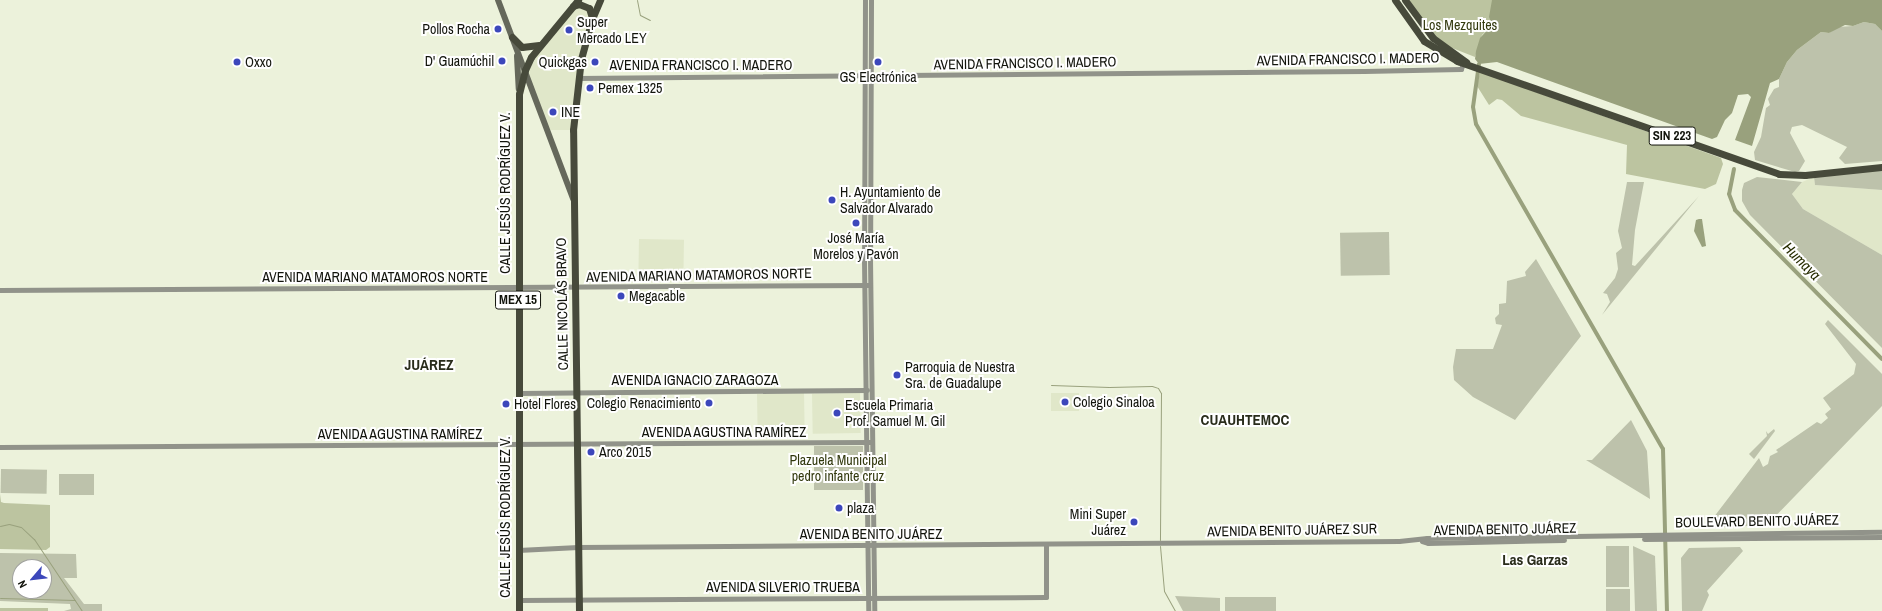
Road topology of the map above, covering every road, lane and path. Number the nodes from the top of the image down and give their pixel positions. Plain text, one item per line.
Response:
1 (498, 0) edge
2 (600, 0) edge
3 (865, 0) edge
4 (871, 0) edge
5 (1395, 0) edge
6 (1405, 0) edge
7 (576, 3) edge
8 (592, 19) junction
9 (513, 38) junction
10 (540, 45) junction
11 (1465, 62) junction
12 (525, 71) junction
13 (864, 76) junction
14 (870, 76) junction
15 (578, 78) junction
16 (519, 94) junction
17 (1882, 167) edge
18 (574, 200) junction
19 (867, 285) junction
20 (518, 288) junction
21 (575, 288) junction
22 (0, 290) edge
23 (865, 390) junction
24 (872, 390) junction
25 (518, 393) junction
26 (576, 393) junction
27 (866, 442) junction
28 (872, 442) junction
29 (518, 445) junction
30 (576, 445) junction
31 (0, 447) edge
32 (1882, 532) edge
33 (1670, 536) junction
34 (1632, 537) joint
35 (1882, 537) edge
36 (1422, 541) joint
37 (1163, 544) joint
38 (1046, 545) junction
39 (867, 546) junction
40 (873, 546) junction
41 (578, 547) junction
42 (518, 550) junction
43 (868, 598) junction
44 (874, 598) junction
45 (519, 600) junction
46 (579, 600) junction
47 (519, 611) edge
48 (579, 611) edge
49 (868, 611) edge
50 (874, 611) edge

1 - 9 main road
2 - 8 main road, CALLE NICOLÁS BRAVO
3 - 13 street
4 - 14 street
5 - 11 main road, SIN 223
6 - 11 main road, SIN 223
7 - 8 main road
7 - 10 main road, MEX 15
8 - 15 main road, CALLE NICOLÁS BRAVO
9 - 10 main road
9 - 12 main road
9 - 16 main road, CALLE JESÚS RODRÍGUEZ V.
10 - 12 main road, MEX 15
11 - 14 street, AVENIDA FRANCISCO I. MADERO
11 - 17 main road, SIN 223
12 - 16 main road, MEX 15
12 - 18 main road
13 - 14 street, AVENIDA FRANCISCO I. MADERO
13 - 15 street, AVENIDA FRANCISCO I. MADERO
13 - 19 street
14 - 19 street
15 - 18 main road, CALLE NICOLÁS BRAVO
16 - 20 main road, CALLE JESÚS RODRÍGUEZ V. / MEX 15
18 - 21 main road, CALLE NICOLÁS BRAVO
19 - 21 street, AVENIDA MARIANO MATAMOROS NORTE
19 - 23 street
19 - 24 street
20 - 21 street, AVENIDA MARIANO MATAMOROS NORTE
20 - 22 street, AVENIDA MARIANO MATAMOROS NORTE
20 - 25 main road, CALLE JESÚS RODRÍGUEZ V. / MEX 15
21 - 26 main road, CALLE NICOLÁS BRAVO
23 - 24 street, AVENIDA IGNACIO ZARAGOZA
23 - 26 street, AVENIDA IGNACIO ZARAGOZA
23 - 27 street
24 - 28 street
25 - 26 street, AVENIDA IGNACIO ZARAGOZA
25 - 29 main road, CALLE JESÚS RODRÍGUEZ V. / MEX 15
26 - 30 main road, CALLE NICOLÁS BRAVO
27 - 28 street, AVENIDA AGUSTINA RAMÍREZ
27 - 30 street, AVENIDA AGUSTINA RAMÍREZ
27 - 39 street
28 - 40 street
29 - 30 street, AVENIDA AGUSTINA RAMÍREZ
29 - 31 street, AVENIDA AGUSTINA RAMÍREZ
29 - 42 main road, CALLE JESÚS RODRÍGUEZ V. / MEX 15
30 - 41 main road, CALLE NICOLÁS BRAVO
32 - 33 street, BOULEVARD BENITO JUÁREZ
33 - 34 street, BOULEVARD BENITO JUÁREZ
33 - 35 street, BOULEVARD BENITO JUÁREZ
34 - 36 street, AVENIDA BENITO JUÁREZ
36 - 37 street, AVENIDA BENITO JUÁREZ SUR
37 - 38 street, AVENIDA BENITO JUÁREZ
38 - 40 street, AVENIDA BENITO JUÁREZ
38 - 44 street, AVENIDA SILVERIO TRUEBA
39 - 40 street, AVENIDA BENITO JUÁREZ
39 - 41 street, AVENIDA BENITO JUÁREZ
39 - 43 street
40 - 44 street
41 - 42 street
41 - 46 main road, CALLE NICOLÁS BRAVO
42 - 45 main road, CALLE JESÚS RODRÍGUEZ V. / MEX 15
43 - 44 street, AVENIDA SILVERIO TRUEBA
43 - 46 street, AVENIDA SILVERIO TRUEBA
43 - 49 street
44 - 50 street
45 - 46 street, AVENIDA SILVERIO TRUEBA
45 - 47 main road, CALLE JESÚS RODRÍGUEZ V. / MEX 15
46 - 48 main road, CALLE NICOLÁS BRAVO

